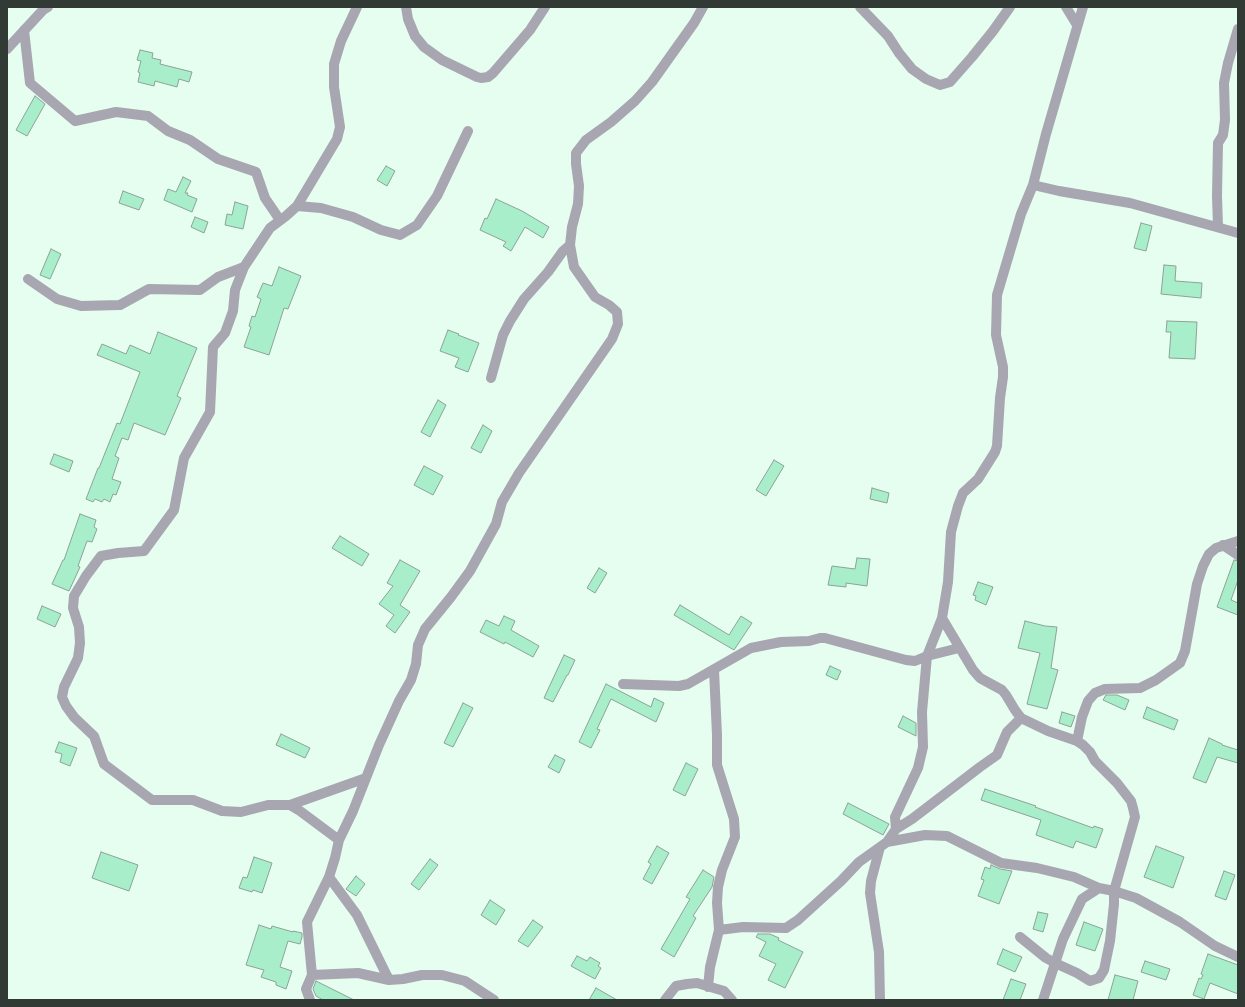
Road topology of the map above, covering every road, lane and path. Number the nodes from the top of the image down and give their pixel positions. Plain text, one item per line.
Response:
1 (48, 7) edge
2 (357, 7) edge
3 (406, 7) edge
4 (546, 7) edge
5 (703, 7) edge
6 (860, 7) edge
7 (1010, 7) edge
8 (1066, 7) edge
9 (1082, 7) edge
10 (1077, 25) junction
11 (1238, 29) edge
12 (24, 30) junction
13 (7, 49) edge
14 (468, 130) dead end
15 (1033, 184) junction
16 (297, 206) junction
17 (280, 220) junction
18 (1218, 227) junction
19 (1238, 233) edge
20 (570, 245) junction
21 (244, 267) junction
22 (28, 279) dead end
23 (491, 378) dead end
24 (1238, 541) edge
25 (1223, 545) junction
26 (1238, 555) edge
27 (942, 618) junction
28 (959, 648) junction
29 (926, 656) junction
30 (714, 670) junction
31 (623, 684) dead end
32 (1021, 718) junction
33 (1077, 741) junction
34 (366, 778) junction
35 (290, 805) junction
36 (896, 829) junction
37 (339, 840) junction
38 (884, 844) junction
39 (329, 878) junction
40 (1099, 888) junction
41 (1114, 891) junction
42 (719, 930) junction
43 (1020, 937) dead end
44 (1238, 957) edge
45 (1055, 963) junction
46 (312, 975) junction
47 (389, 980) junction
48 (708, 987) junction
49 (310, 1000) edge
50 (494, 1000) edge
51 (665, 1000) edge
52 (732, 1000) edge
53 (880, 1000) edge
54 (1043, 1000) edge

1 - 12 street
2 - 16 street
3 - 4 street
5 - 20 street
6 - 7 street
8 - 10 street
9 - 10 street
10 - 15 street
11 - 18 street
12 - 13 street
12 - 17 street
14 - 16 street
15 - 18 street
15 - 27 street
16 - 17 street
17 - 21 street
18 - 19 street
20 - 23 street
20 - 34 street
21 - 22 street
21 - 35 street
24 - 25 street
25 - 26 street
25 - 33 street
27 - 28 street
27 - 29 street
28 - 29 street
28 - 32 street
29 - 30 street
29 - 36 street
30 - 31 street
30 - 42 street
32 - 33 street
32 - 36 street
33 - 41 street
34 - 35 street
34 - 37 street
35 - 37 street
36 - 38 street
37 - 39 street
38 - 40 street
38 - 42 street
38 - 53 street
39 - 46 street
39 - 47 street
40 - 41 street
40 - 45 street
41 - 44 street
41 - 45 street
42 - 48 street
43 - 45 street
45 - 54 street
46 - 47 street
46 - 49 street
47 - 50 street
48 - 51 street
48 - 52 street

